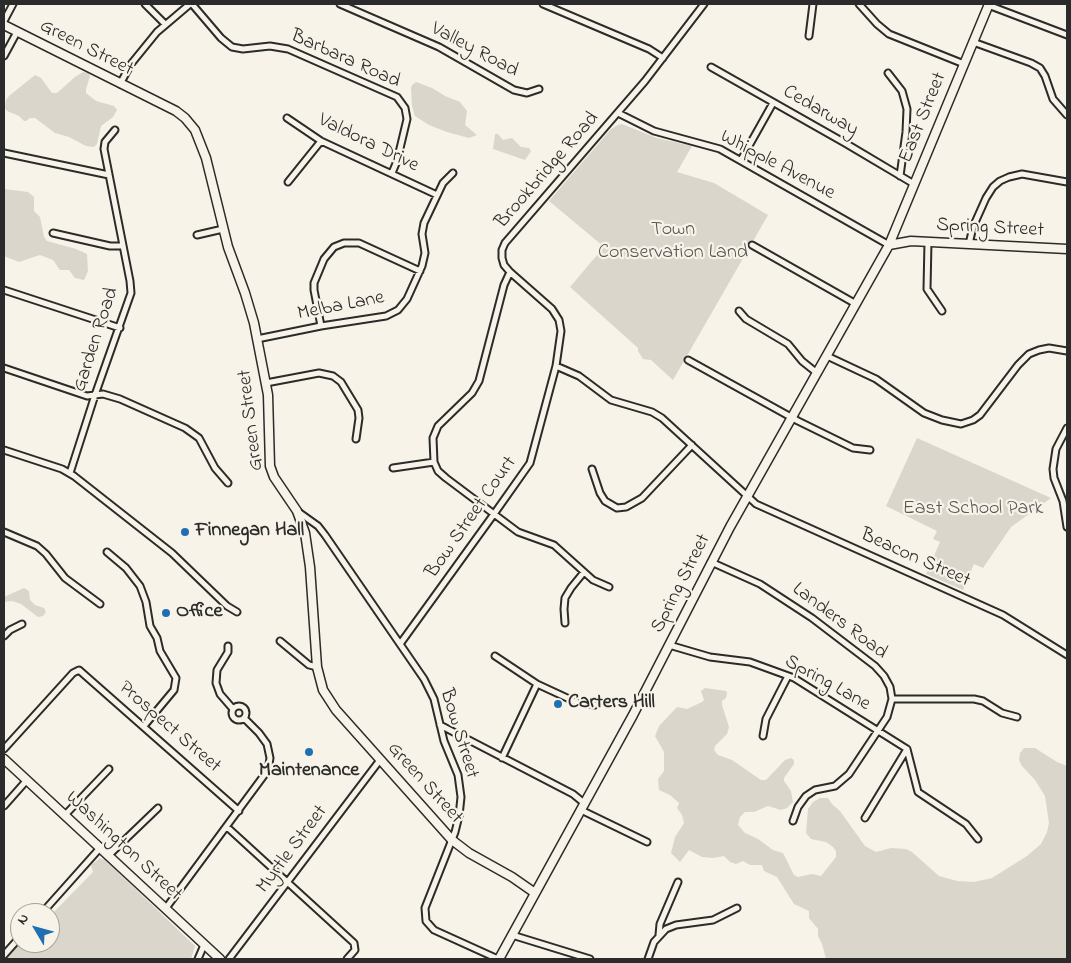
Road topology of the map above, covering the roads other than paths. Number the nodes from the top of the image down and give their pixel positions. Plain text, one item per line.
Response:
1 (12, 4) edge
2 (145, 4) edge
3 (191, 4) edge
4 (340, 4) edge
5 (543, 4) edge
6 (704, 4) edge
7 (813, 4) edge
8 (859, 4) edge
9 (988, 4) edge
10 (4, 21) edge
11 (165, 24) junction
12 (4, 25) edge
13 (16, 32) junction
14 (1067, 35) edge
15 (809, 36) dead end
16 (973, 42) junction
17 (4, 56) edge
18 (663, 58) junction
19 (964, 64) junction
20 (711, 67) dead end
21 (888, 73) dead end
22 (120, 84) junction
23 (539, 89) dead end
24 (773, 102) junction
25 (618, 113) junction
26 (1067, 115) edge
27 (286, 118) dead end
28 (115, 130) dead end
29 (321, 141) junction
30 (4, 153) edge
31 (741, 160) junction
32 (392, 173) junction
33 (453, 173) dead end
34 (109, 175) junction
35 (900, 176) junction
36 (288, 182) dead end
37 (1067, 182) edge
38 (914, 184) junction
39 (437, 195) junction
40 (223, 229) junction
41 (895, 232) junction
42 (53, 233) dead end
43 (197, 235) dead end
44 (911, 241) junction
45 (928, 242) junction
46 (969, 244) junction
47 (752, 245) dead end
48 (889, 245) junction
49 (123, 246) junction
50 (1067, 249) edge
51 (420, 271) junction
52 (510, 272) junction
53 (4, 290) edge
54 (856, 304) junction
55 (739, 310) dead end
56 (942, 311) dead end
57 (321, 326) junction
58 (120, 328) junction
59 (257, 339) junction
60 (1067, 351) edge
61 (827, 356) junction
62 (688, 360) dead end
63 (556, 366) junction
64 (4, 368) edge
65 (817, 373) junction
66 (266, 383) junction
67 (95, 395) junction
68 (791, 418) junction
69 (1067, 428) edge
70 (356, 439) dead end
71 (692, 445) junction
72 (4, 450) edge
73 (870, 450) dead end
74 (434, 462) junction
75 (393, 468) dead end
76 (592, 470) dead end
77 (70, 473) junction
78 (228, 483) dead end
79 (748, 496) junction
80 (1065, 500) edge
81 (297, 511) junction
82 (494, 514) junction
83 (1067, 527) edge
84 (4, 532) edge
85 (107, 552) dead end
86 (711, 562) junction
87 (584, 572) junction
88 (609, 587) dead end
89 (100, 604) dead end
90 (237, 612) dead end
91 (565, 622) dead end
92 (22, 624) dead end
93 (4, 636) edge
94 (280, 641) dead end
95 (400, 644) junction
96 (669, 645) junction
97 (228, 646) dead end
98 (1067, 655) edge
99 (495, 656) dead end
100 (316, 666) junction
101 (788, 676) junction
102 (537, 684) junction
103 (892, 699) junction
104 (595, 705) dead end
105 (234, 709) junction
106 (1016, 717) dead end
107 (244, 718) junction
108 (440, 725) junction
109 (144, 726) junction
110 (878, 730) junction
111 (763, 736) dead end
112 (4, 749) edge
113 (907, 749) junction
114 (502, 758) junction
115 (4, 759) edge
116 (380, 760) junction
117 (109, 769) dead end
118 (27, 780) junction
119 (4, 806) edge
120 (583, 806) junction
121 (158, 808) dead end
122 (239, 811) junction
123 (65, 816) junction
124 (865, 818) dead end
125 (793, 821) dead end
126 (227, 827) junction
127 (978, 839) dead end
128 (452, 840) junction
129 (647, 842) dead end
130 (100, 848) junction
131 (108, 856) junction
132 (678, 882) dead end
133 (287, 883) junction
134 (535, 893) junction
135 (51, 903) edge
136 (166, 908) junction
137 (737, 908) dead end
138 (512, 935) junction
139 (659, 935) junction
140 (507, 944) junction
141 (204, 945) junction
142 (198, 959) edge
143 (220, 959) edge
144 (229, 959) edge
145 (347, 959) edge
146 (498, 959) edge
147 (506, 959) edge
148 (590, 959) edge
149 (648, 959) edge

1 - 10 street
2 - 11 street
3 - 11 street
3 - 32 street, Barbara Road
4 - 23 street, Valley Road
5 - 18 street
6 - 18 street, Brookbridge Road
7 - 15 street
8 - 19 street
9 - 14 street
9 - 16 street, East Street
11 - 22 street
12 - 13 street, Green Street
13 - 17 street
13 - 22 street, Green Street
16 - 19 street, East Street
16 - 26 street
18 - 25 street, Brookbridge Road
19 - 38 street, East Street
20 - 24 street, Cedarway
21 - 35 street
22 - 40 street, Green Street
24 - 31 street
24 - 35 street, Cedarway
25 - 31 street, Whipple Avenue
25 - 52 street, Brookbridge Road
27 - 29 street, Valdora Drive
28 - 34 street, Garden Road
29 - 32 street, Valdora Drive
29 - 36 street
30 - 34 street
31 - 48 street, Whipple Avenue
32 - 39 street, Valdora Drive
33 - 39 street, Melba Lane
34 - 49 street, Garden Road
35 - 38 street, Cedarway
37 - 46 street
38 - 41 street, East Street
39 - 51 street, Melba Lane
40 - 43 street
40 - 59 street, Green Street
41 - 44 street, Spring Street
41 - 48 street, East Street
42 - 49 street
44 - 45 street, Spring Street
44 - 48 street, Spring Street
45 - 46 street, Spring Street
45 - 56 street
46 - 50 street, Spring Street
47 - 54 street
48 - 54 street, Spring Street
49 - 58 street, Garden Road
51 - 57 street, Melba Lane
51 - 57 street
52 - 63 street, Bow Street Court
52 - 74 street
53 - 58 street
54 - 61 street, Spring Street
55 - 65 street
57 - 59 street, Melba Lane
58 - 67 street, Garden Road
59 - 66 street, Green Street
60 - 61 street
61 - 65 street, Spring Street
62 - 68 street
63 - 71 street, Beacon Street
63 - 82 street, Bow Street Court
64 - 67 street
65 - 68 street, Spring Street
66 - 70 street
66 - 81 street, Green Street
67 - 77 street, Garden Road
67 - 78 street
68 - 73 street
68 - 79 street, Spring Street
69 - 80 street
71 - 76 street
71 - 79 street, Beacon Street
72 - 77 street
74 - 75 street
74 - 82 street
77 - 90 street
79 - 86 street, Spring Street
79 - 98 street, Beacon Street
80 - 83 street
81 - 95 street, Bow Street
81 - 100 street, Green Street
82 - 87 street
82 - 95 street, Bow Street Court
84 - 89 street
85 - 109 street
86 - 96 street, Spring Street
86 - 103 street, Landers Road
87 - 88 street
87 - 91 street
92 - 93 street
94 - 100 street
95 - 108 street, Bow Street
96 - 101 street, Spring Lane
96 - 120 street, Spring Street
97 - 105 street
99 - 102 street
100 - 116 street, Green Street
101 - 110 street, Spring Lane
101 - 111 street
102 - 104 street
102 - 114 street
103 - 106 street
103 - 110 street
105 - 107 street
105 - 107 street
107 - 122 street
108 - 114 street
108 - 128 street, Bow Street
109 - 112 street, Prospect Street
109 - 122 street, Prospect Street
110 - 113 street, Spring Lane
110 - 125 street
113 - 124 street
113 - 127 street
114 - 120 street
115 - 118 street, Washington Street
116 - 128 street, Green Street
116 - 133 street, Myrtle Street
117 - 123 street
118 - 119 street
118 - 123 street, Washington Street
120 - 129 street
120 - 134 street, Spring Street
121 - 131 street
122 - 126 street
123 - 130 street, Washington Street
126 - 133 street
126 - 136 street
128 - 134 street, Green Street
128 - 146 street, Bow Street
130 - 131 street, Washington Street
130 - 135 street
131 - 136 street, Washington Street
132 - 139 street
133 - 144 street, Myrtle Street
133 - 145 street
134 - 138 street, Spring Street
136 - 141 street, Washington Street
137 - 139 street
138 - 140 street, Spring Street
138 - 148 street
139 - 149 street
140 - 146 street, Spring Street
140 - 147 street
141 - 142 street
141 - 143 street, Washington Street

